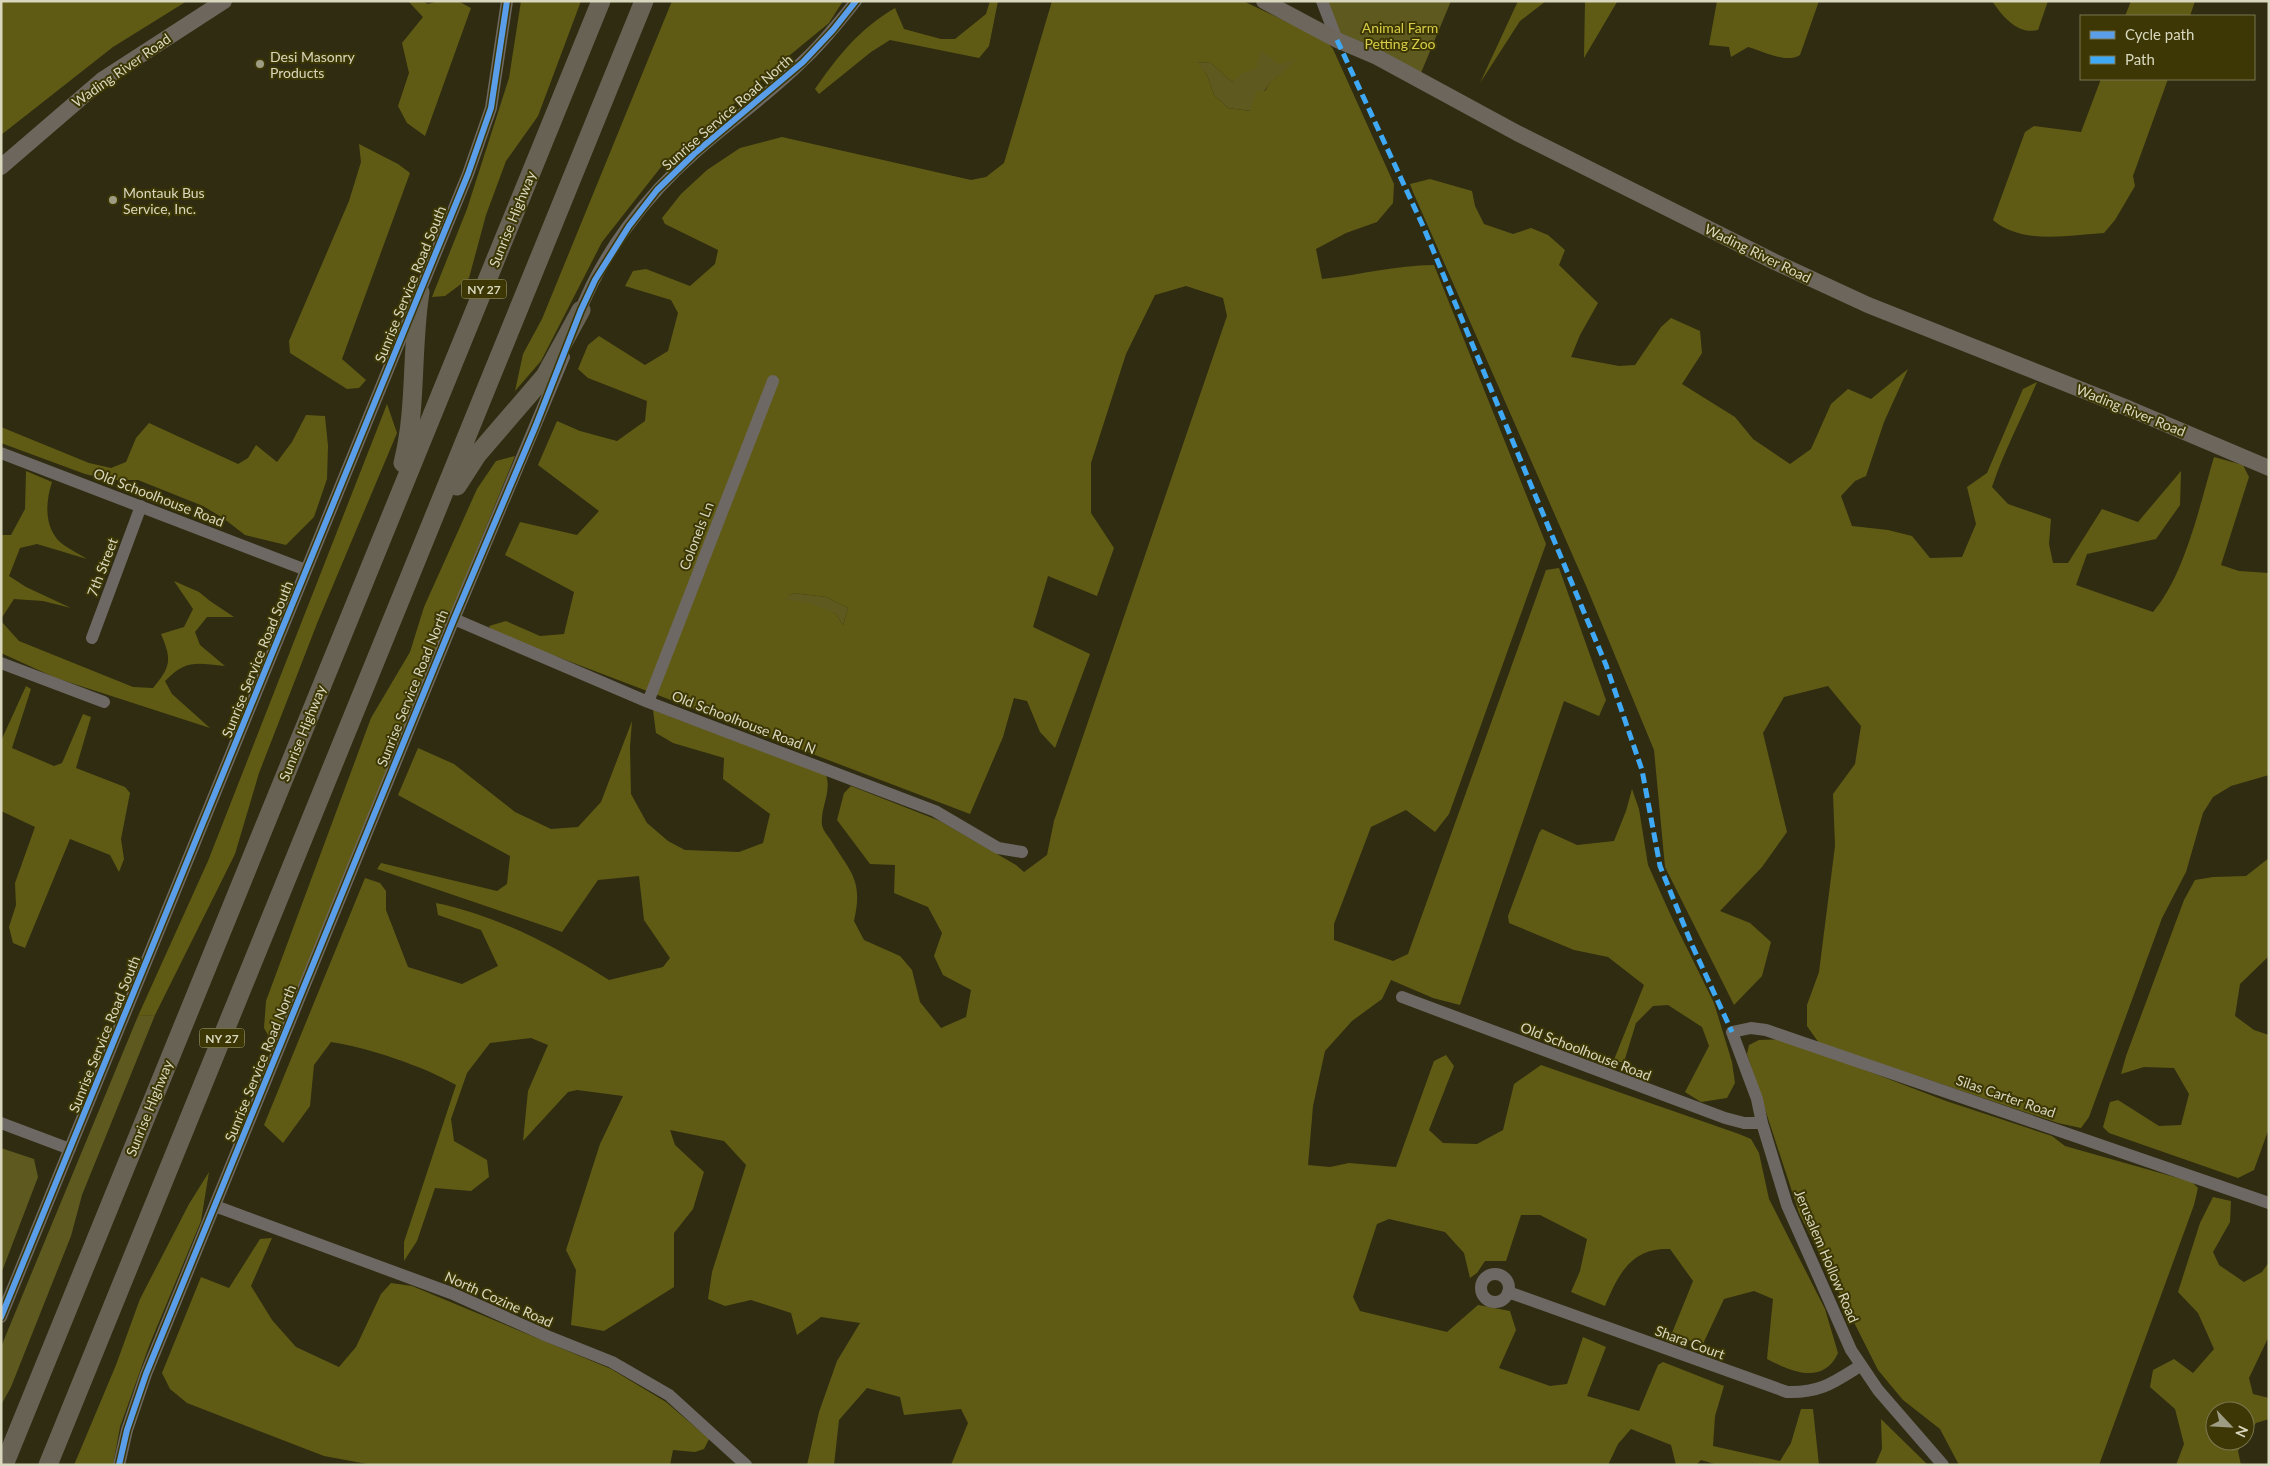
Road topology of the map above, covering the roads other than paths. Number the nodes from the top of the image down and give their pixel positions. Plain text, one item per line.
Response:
1 (224, 1) edge
2 (507, 1) edge
3 (601, 1) edge
4 (644, 1) edge
5 (856, 1) edge
6 (1264, 1) edge
7 (1322, 1) edge
8 (1337, 40) junction
9 (1, 168) edge
10 (420, 292) junction
11 (581, 310) junction
12 (773, 381) dead end
13 (1, 453) edge
14 (2269, 468) edge
15 (141, 506) junction
16 (421, 550) junction
17 (306, 570) junction
18 (366, 576) junction
19 (454, 619) junction
20 (92, 638) dead end
21 (1, 663) edge
22 (104, 702) dead end
23 (648, 702) junction
24 (1022, 852) dead end
25 (1402, 997) dead end
26 (1732, 1032) joint
27 (1762, 1123) junction
28 (1, 1124) edge
29 (70, 1149) junction
30 (2269, 1203) edge
31 (215, 1206) junction
32 (1508, 1292) dead end
33 (1, 1317) edge
34 (1860, 1366) junction
35 (4, 1465) edge
36 (48, 1465) edge
37 (119, 1465) edge
38 (746, 1465) edge
39 (1943, 1465) edge

1 - 9 main road, Wading River Road
2 - 10 street, Sunrise Service Road South
3 - 18 highway, Sunrise Highway / NY 27
4 - 16 highway, NY 27
5 - 11 street, Sunrise Service Road North
6 - 8 main road, Wading River Road
7 - 8 street
8 - 14 main road, Wading River Road
10 - 17 street, Sunrise Service Road South
10 - 18 highway
11 - 16 highway
11 - 19 street, Sunrise Service Road North
12 - 23 street, Colonels Ln
13 - 15 street, Old Schoolhouse Road
15 - 17 street, Old Schoolhouse Road
15 - 20 street, 7th Street
16 - 36 highway, NY 27
17 - 29 street, Sunrise Service Road South
18 - 35 highway, Sunrise Highway / NY 27
19 - 23 street, Old Schoolhouse Road N
19 - 31 street, Sunrise Service Road North
21 - 22 street
23 - 24 street, Old Schoolhouse Road N
25 - 27 street, Old Schoolhouse Road
26 - 27 street, Jerusalem Hollow Road
26 - 30 street, Silas Carter Road
27 - 34 street, Jerusalem Hollow Road
28 - 29 street
29 - 33 street, Sunrise Service Road South
31 - 37 street, Sunrise Service Road North
31 - 38 street, North Cozine Road
32 - 34 street, Shara Court
34 - 39 street, Jerusalem Hollow Road

